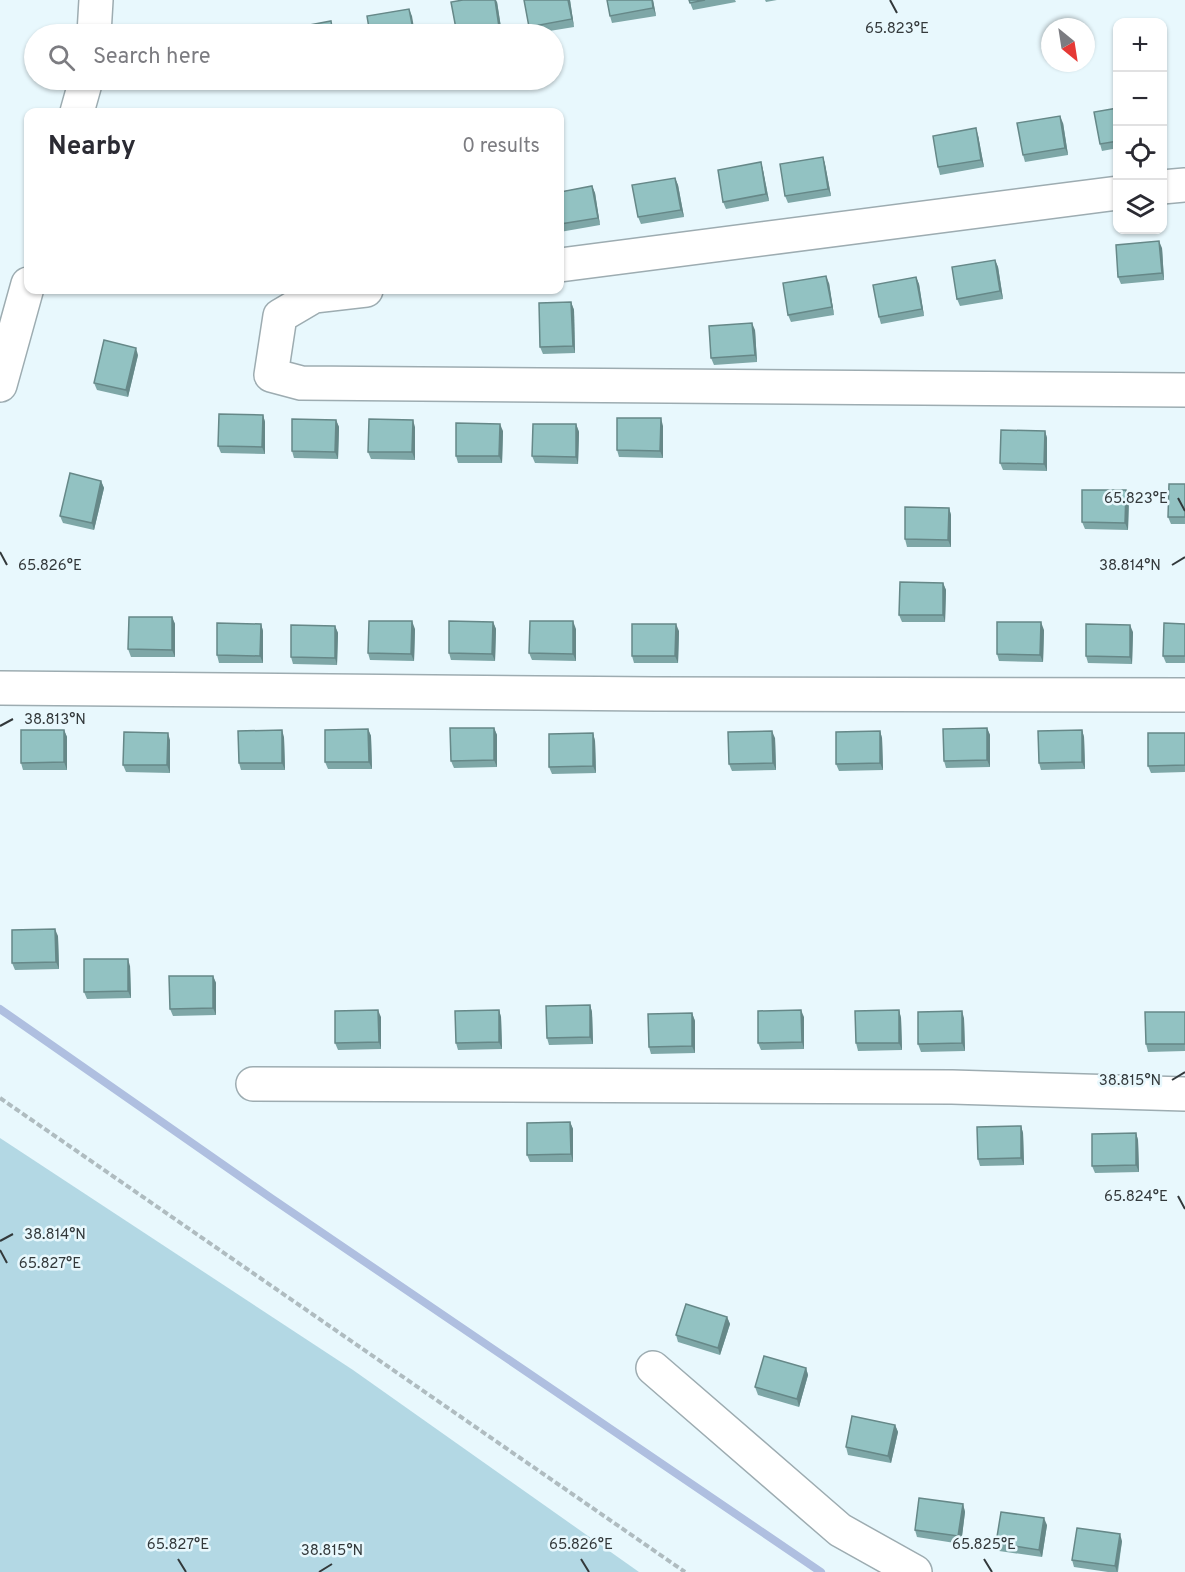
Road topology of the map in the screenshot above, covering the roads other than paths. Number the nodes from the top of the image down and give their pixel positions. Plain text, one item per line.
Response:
1 (96, 0) edge
2 (95, 24) edge
3 (83, 90) edge
4 (78, 108) edge
5 (1185, 184) edge
6 (1167, 186) edge
7 (1113, 194) edge
8 (564, 264) edge
9 (25, 294) edge
10 (331, 294) edge
11 (0, 385) edge
12 (1185, 390) edge
13 (0, 688) edge
14 (1185, 695) edge
15 (253, 1084) dead end
16 (1185, 1094) edge
17 (653, 1368) dead end
18 (915, 1572) edge

1 - 2 street
3 - 4 street
5 - 6 street
7 - 8 street
9 - 11 street
10 - 12 street
13 - 14 street
15 - 16 street
17 - 18 street

